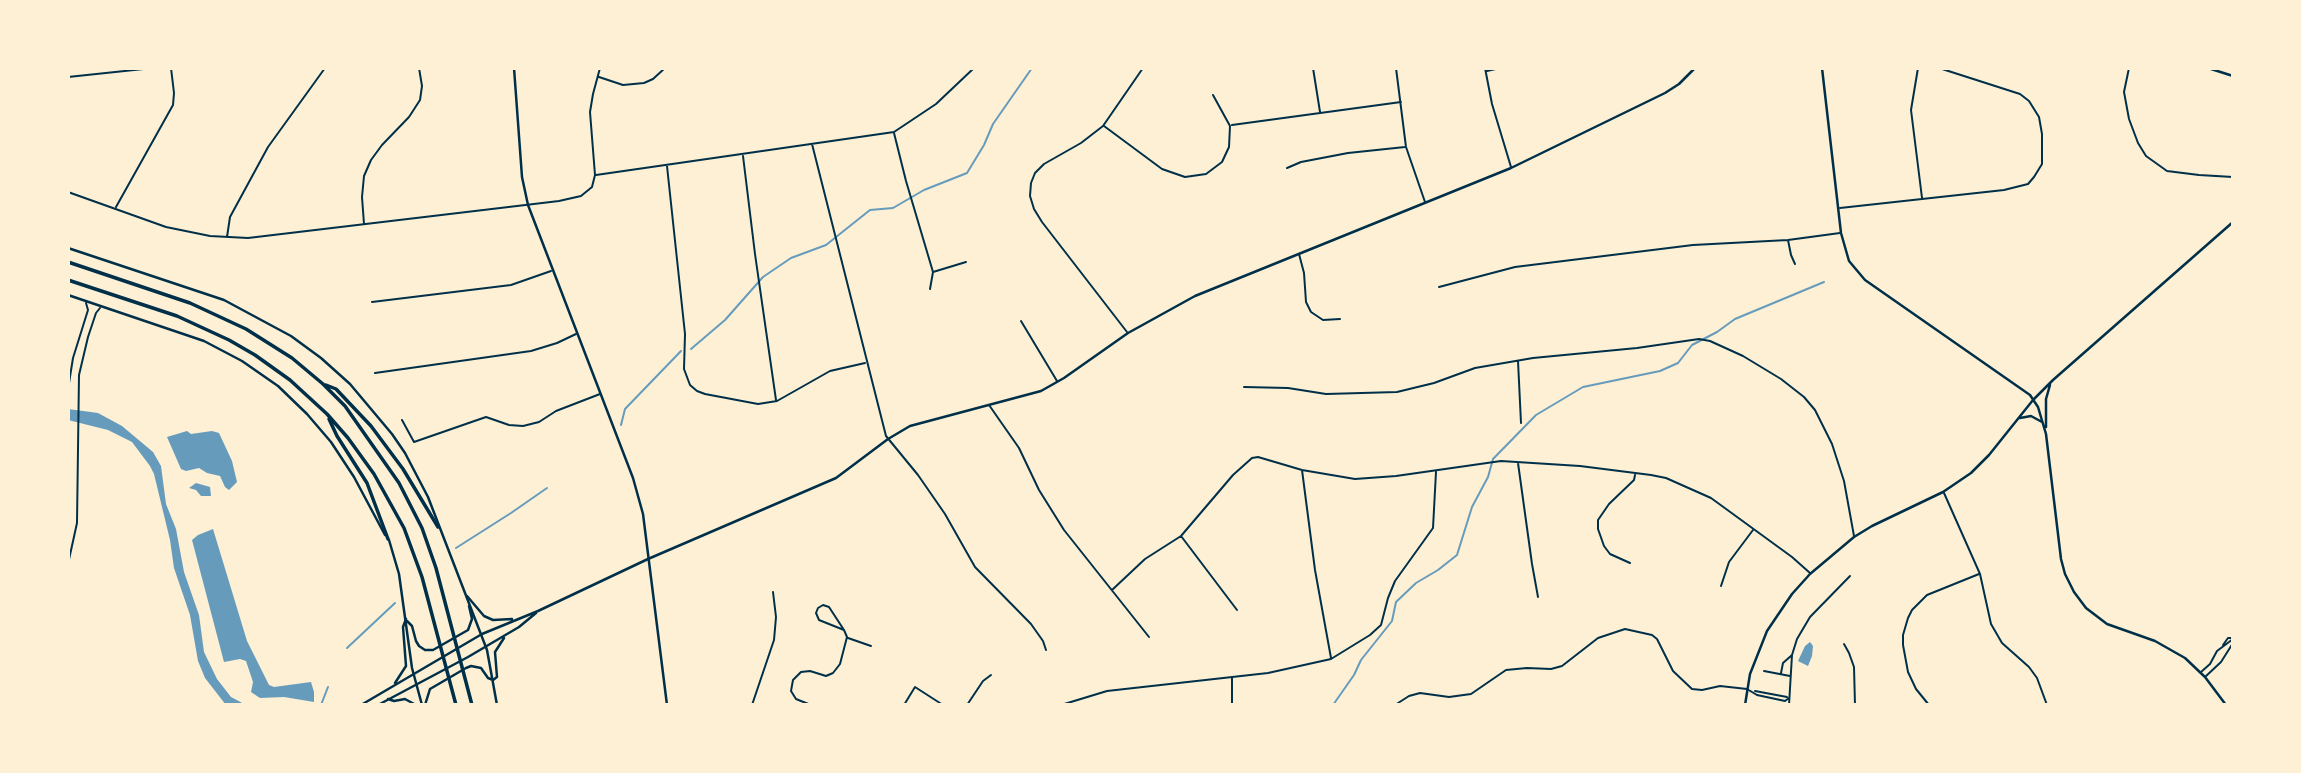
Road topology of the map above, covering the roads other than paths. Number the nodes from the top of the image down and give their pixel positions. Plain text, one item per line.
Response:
1 (153, 68) edge
2 (171, 68) edge
3 (325, 68) edge
4 (419, 68) edge
5 (514, 68) edge
6 (600, 68) edge
7 (665, 68) edge
8 (974, 68) edge
9 (1143, 68) edge
10 (1312, 68) edge
11 (1396, 68) edge
12 (1500, 68) edge
13 (1695, 68) edge
14 (1822, 68) edge
15 (1918, 68) edge
16 (1939, 68) edge
17 (2129, 68) edge
18 (2207, 68) edge
19 (1485, 70) edge
20 (2220, 70) edge
21 (2233, 76) edge
22 (68, 77) edge
23 (598, 77) junction
24 (1213, 95) dead end
25 (1401, 102) junction
26 (1320, 113) junction
27 (1103, 126) junction
28 (1230, 126) junction
29 (894, 132) junction
30 (812, 144) junction
31 (1406, 146) junction
32 (743, 155) junction
33 (667, 166) junction
34 (1287, 168) dead end
35 (1511, 168) junction
36 (595, 175) junction
37 (2233, 177) edge
38 (68, 192) edge
39 (1922, 199) junction
40 (1426, 203) junction
41 (528, 205) junction
42 (115, 208) junction
43 (1838, 208) junction
44 (2233, 222) edge
45 (365, 225) junction
46 (1841, 233) junction
47 (227, 237) junction
48 (1788, 240) junction
49 (68, 248) edge
50 (1298, 253) junction
51 (68, 262) edge
52 (965, 262) dead end
53 (1796, 264) dead end
54 (552, 271) junction
55 (933, 272) junction
56 (68, 280) edge
57 (1439, 287) dead end
58 (930, 289) dead end
59 (68, 295) edge
60 (83, 300) junction
61 (372, 302) dead end
62 (105, 307) junction
63 (1340, 319) dead end
64 (1021, 321) dead end
65 (1128, 333) junction
66 (578, 334) junction
67 (1518, 360) junction
68 (866, 362) junction
69 (375, 373) dead end
70 (2053, 380) junction
71 (1058, 382) junction
72 (69, 383) edge
73 (323, 384) junction
74 (1244, 387) dead end
75 (601, 393) junction
76 (70, 398) edge
77 (2033, 400) junction
78 (776, 401) junction
79 (989, 405) junction
80 (327, 414) junction
81 (402, 420) dead end
82 (2017, 420) junction
83 (1521, 423) dead end
84 (2044, 424) junction
85 (70, 433) edge
86 (2046, 434) junction
87 (888, 439) junction
88 (1518, 462) junction
89 (1302, 470) junction
90 (1436, 470) junction
91 (1635, 473) junction
92 (1943, 492) junction
93 (438, 527) junction
94 (68, 528) edge
95 (1754, 529) junction
96 (1181, 536) junction
97 (1854, 537) junction
98 (388, 539) junction
99 (648, 559) junction
100 (1630, 563) dead end
101 (68, 564) edge
102 (1810, 574) junction
103 (1980, 574) junction
104 (1850, 576) dead end
105 (1721, 586) dead end
106 (1112, 590) junction
107 (773, 592) dead end
108 (467, 596) junction
109 (1538, 597) dead end
110 (1237, 610) dead end
111 (538, 611) junction
112 (515, 619) junction
113 (406, 620) junction
114 (844, 630) junction
115 (482, 634) junction
116 (506, 635) junction
117 (847, 637) junction
118 (1149, 637) dead end
119 (2233, 640) edge
120 (1843, 644) dead end
121 (871, 646) dead end
122 (486, 647) junction
123 (1046, 650) dead end
124 (1792, 655) junction
125 (1331, 659) junction
126 (1764, 671) dead end
127 (413, 672) junction
128 (2200, 673) junction
129 (1781, 674) junction
130 (991, 675) dead end
131 (1232, 676) junction
132 (1791, 676) junction
133 (2205, 677) junction
134 (493, 680) junction
135 (416, 684) junction
136 (393, 686) junction
137 (1747, 689) junction
138 (1755, 692) junction
139 (1772, 693) junction
140 (1770, 698) junction
141 (1789, 698) junction
142 (388, 699) junction
143 (361, 705) edge
144 (378, 705) edge
145 (416, 705) edge
146 (423, 705) edge
147 (456, 705) edge
148 (472, 705) edge
149 (497, 705) edge
150 (667, 705) edge
151 (752, 705) edge
152 (811, 705) edge
153 (904, 705) edge
154 (943, 705) edge
155 (967, 705) edge
156 (1060, 705) edge
157 (1232, 705) edge
158 (1395, 705) edge
159 (1745, 705) edge
160 (1789, 705) edge
161 (1855, 705) edge
162 (1929, 705) edge
163 (2047, 705) edge
164 (2226, 705) edge

1 - 22 street
2 - 42 street
3 - 47 street
4 - 45 street
5 - 41 main road
6 - 23 street
7 - 23 street
8 - 29 street
9 - 27 street
10 - 26 street
11 - 25 street
12 - 19 street
13 - 35 main road
14 - 43 main road
15 - 39 street
16 - 39 street
17 - 37 street
18 - 20 main road
19 - 35 street
20 - 21 main road
23 - 36 street
24 - 28 street
25 - 26 street
25 - 31 street
26 - 28 street
27 - 28 street
27 - 65 street
29 - 30 street
29 - 55 street
30 - 32 street
30 - 68 street
31 - 34 street
31 - 40 street
32 - 33 street
32 - 78 street
33 - 36 street
33 - 78 street
35 - 40 main road
36 - 41 street
38 - 42 street
39 - 43 street
40 - 50 main road
41 - 45 street
41 - 54 main road
42 - 47 street
43 - 46 main road
44 - 70 main road
45 - 47 street
46 - 48 street
46 - 77 main road
48 - 53 street
48 - 57 street
49 - 93 main road
50 - 63 street
50 - 65 main road
51 - 73 highway
52 - 55 street
54 - 61 street
54 - 66 main road
55 - 58 street
56 - 80 highway
59 - 60 main road
60 - 62 main road
60 - 72 street
62 - 98 main road
62 - 101 street
64 - 71 street
65 - 71 main road
66 - 69 street
66 - 75 main road
67 - 74 street
67 - 83 street
67 - 97 street
68 - 78 street
68 - 87 street
70 - 77 main road
70 - 86 main road
71 - 79 main road
72 - 76 street
73 - 93 highway
73 - 148 highway
75 - 81 street
75 - 99 main road
76 - 85 street
77 - 82 main road
77 - 84 main road
79 - 87 main road
79 - 106 street
80 - 98 highway
80 - 147 highway
82 - 84 main road
82 - 92 main road
84 - 86 main road
85 - 94 street
86 - 128 main road
87 - 99 main road
87 - 123 street
88 - 90 street
88 - 91 street
88 - 109 street
89 - 90 street
89 - 96 street
89 - 125 street
90 - 125 street
91 - 95 street
91 - 100 street
92 - 97 main road
92 - 103 street
93 - 108 main road
95 - 102 street
95 - 105 street
96 - 106 street
96 - 110 street
97 - 102 main road
98 - 113 main road
99 - 111 main road
99 - 150 main road
102 - 137 main road
103 - 162 street
103 - 163 street
104 - 124 street
106 - 118 street
107 - 151 street
108 - 112 main road
108 - 113 main road
108 - 115 main road
111 - 112 main road
111 - 116 main road
112 - 115 main road
113 - 127 main road
113 - 136 main road
114 - 114 street
114 - 117 street
115 - 122 main road
115 - 127 main road
116 - 122 main road
116 - 134 main road
117 - 121 street
117 - 152 street
119 - 128 street
119 - 133 street
120 - 161 street
122 - 134 main road
122 - 135 main road
124 - 129 street
124 - 132 street
125 - 131 street
126 - 129 street
127 - 135 main road
127 - 136 main road
128 - 133 main road
129 - 132 street
130 - 155 street
131 - 156 street
131 - 157 street
132 - 141 street
133 - 164 main road
134 - 146 main road
134 - 149 main road
135 - 142 main road
135 - 146 main road
136 - 143 main road
137 - 138 street
137 - 158 street
137 - 159 main road
138 - 139 street
138 - 140 street
139 - 140 street
139 - 141 street
140 - 141 street
141 - 160 street
142 - 144 main road
142 - 145 main road
153 - 154 street

